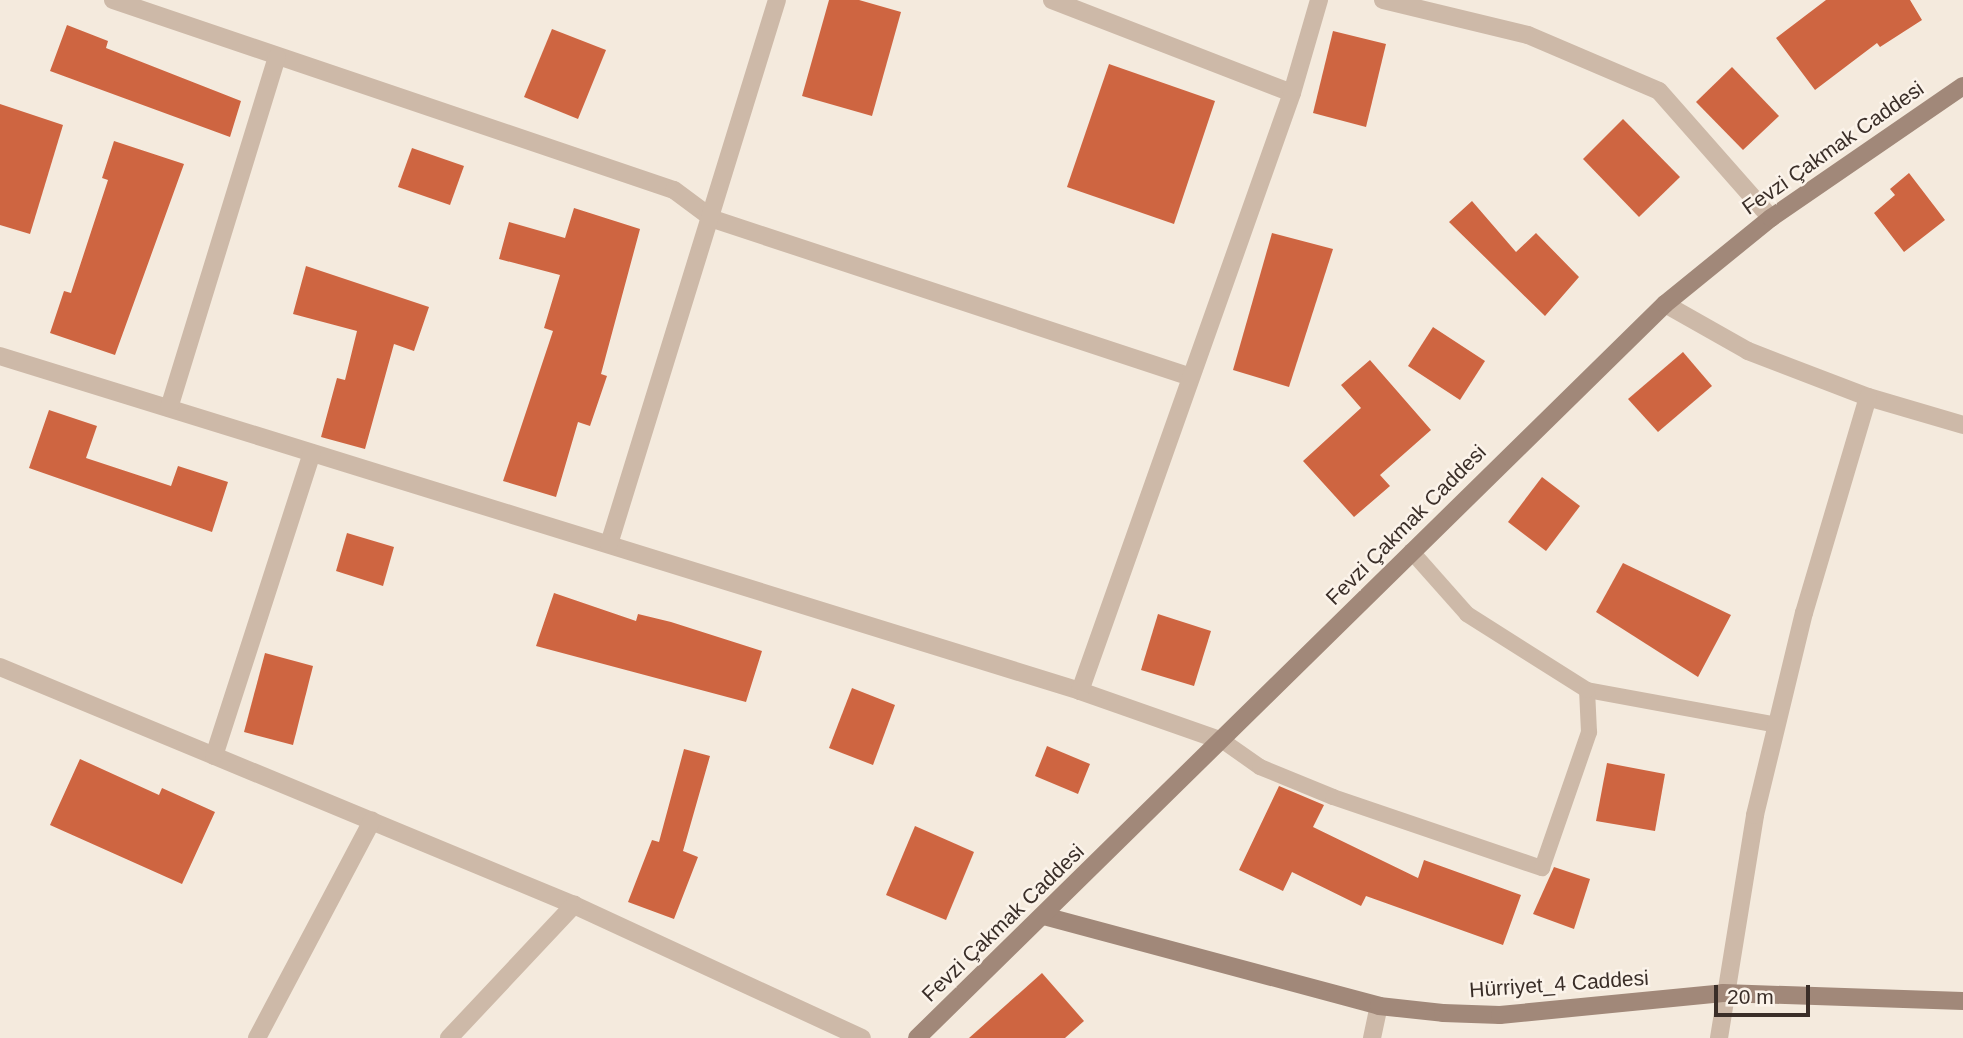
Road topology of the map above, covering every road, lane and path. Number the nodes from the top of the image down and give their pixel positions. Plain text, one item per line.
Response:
1 (113, 0) edge
2 (777, 0) edge
3 (1052, 0) edge
4 (1320, 0) edge
5 (1383, 0) edge
6 (277, 57) junction
7 (1963, 86) edge
8 (1293, 93) junction
9 (1770, 218) junction
10 (713, 219) junction
11 (1665, 304) junction
12 (0, 356) edge
13 (1191, 377) junction
14 (1868, 397) junction
15 (169, 408) junction
16 (1963, 425) edge
17 (312, 453) junction
18 (609, 544) junction
19 (1411, 551) junction
20 (0, 667) edge
21 (1587, 690) junction
22 (1080, 691) junction
23 (1777, 725) junction
24 (1223, 741) junction
25 (214, 756) junction
26 (372, 821) junction
27 (574, 905) junction
28 (1044, 916) junction
29 (1723, 993) junction
30 (1963, 1001) edge
31 (1379, 1006) junction
32 (257, 1038) edge
33 (449, 1038) edge
34 (862, 1038) edge
35 (917, 1038) edge
36 (1372, 1038) edge
37 (1719, 1038) edge

1 - 6 street
2 - 10 street
3 - 8 street
4 - 8 street
5 - 9 street
6 - 10 street
6 - 15 street
7 - 9 main road, Fevzi Çakmak Caddesi
8 - 13 street
9 - 11 main road, Fevzi Çakmak Caddesi
10 - 13 street
10 - 18 street
11 - 14 street
11 - 19 main road, Fevzi Çakmak Caddesi
12 - 15 street
13 - 22 street
14 - 16 street
14 - 23 street
15 - 17 street
17 - 18 street
17 - 25 street
18 - 22 street
19 - 21 lane
19 - 24 main road, Fevzi Çakmak Caddesi
20 - 25 street
21 - 23 lane
21 - 24 lane
22 - 24 street
23 - 29 street
24 - 28 main road, Fevzi Çakmak Caddesi
25 - 26 street
26 - 27 street
26 - 32 street
27 - 33 street
27 - 34 street
28 - 31 main road, Hürriyet_4 Caddesi
28 - 35 main road, Fevzi Çakmak Caddesi
29 - 30 main road, Hürriyet_4 Caddesi
29 - 31 main road, Hürriyet_4 Caddesi
29 - 37 street
31 - 36 street

